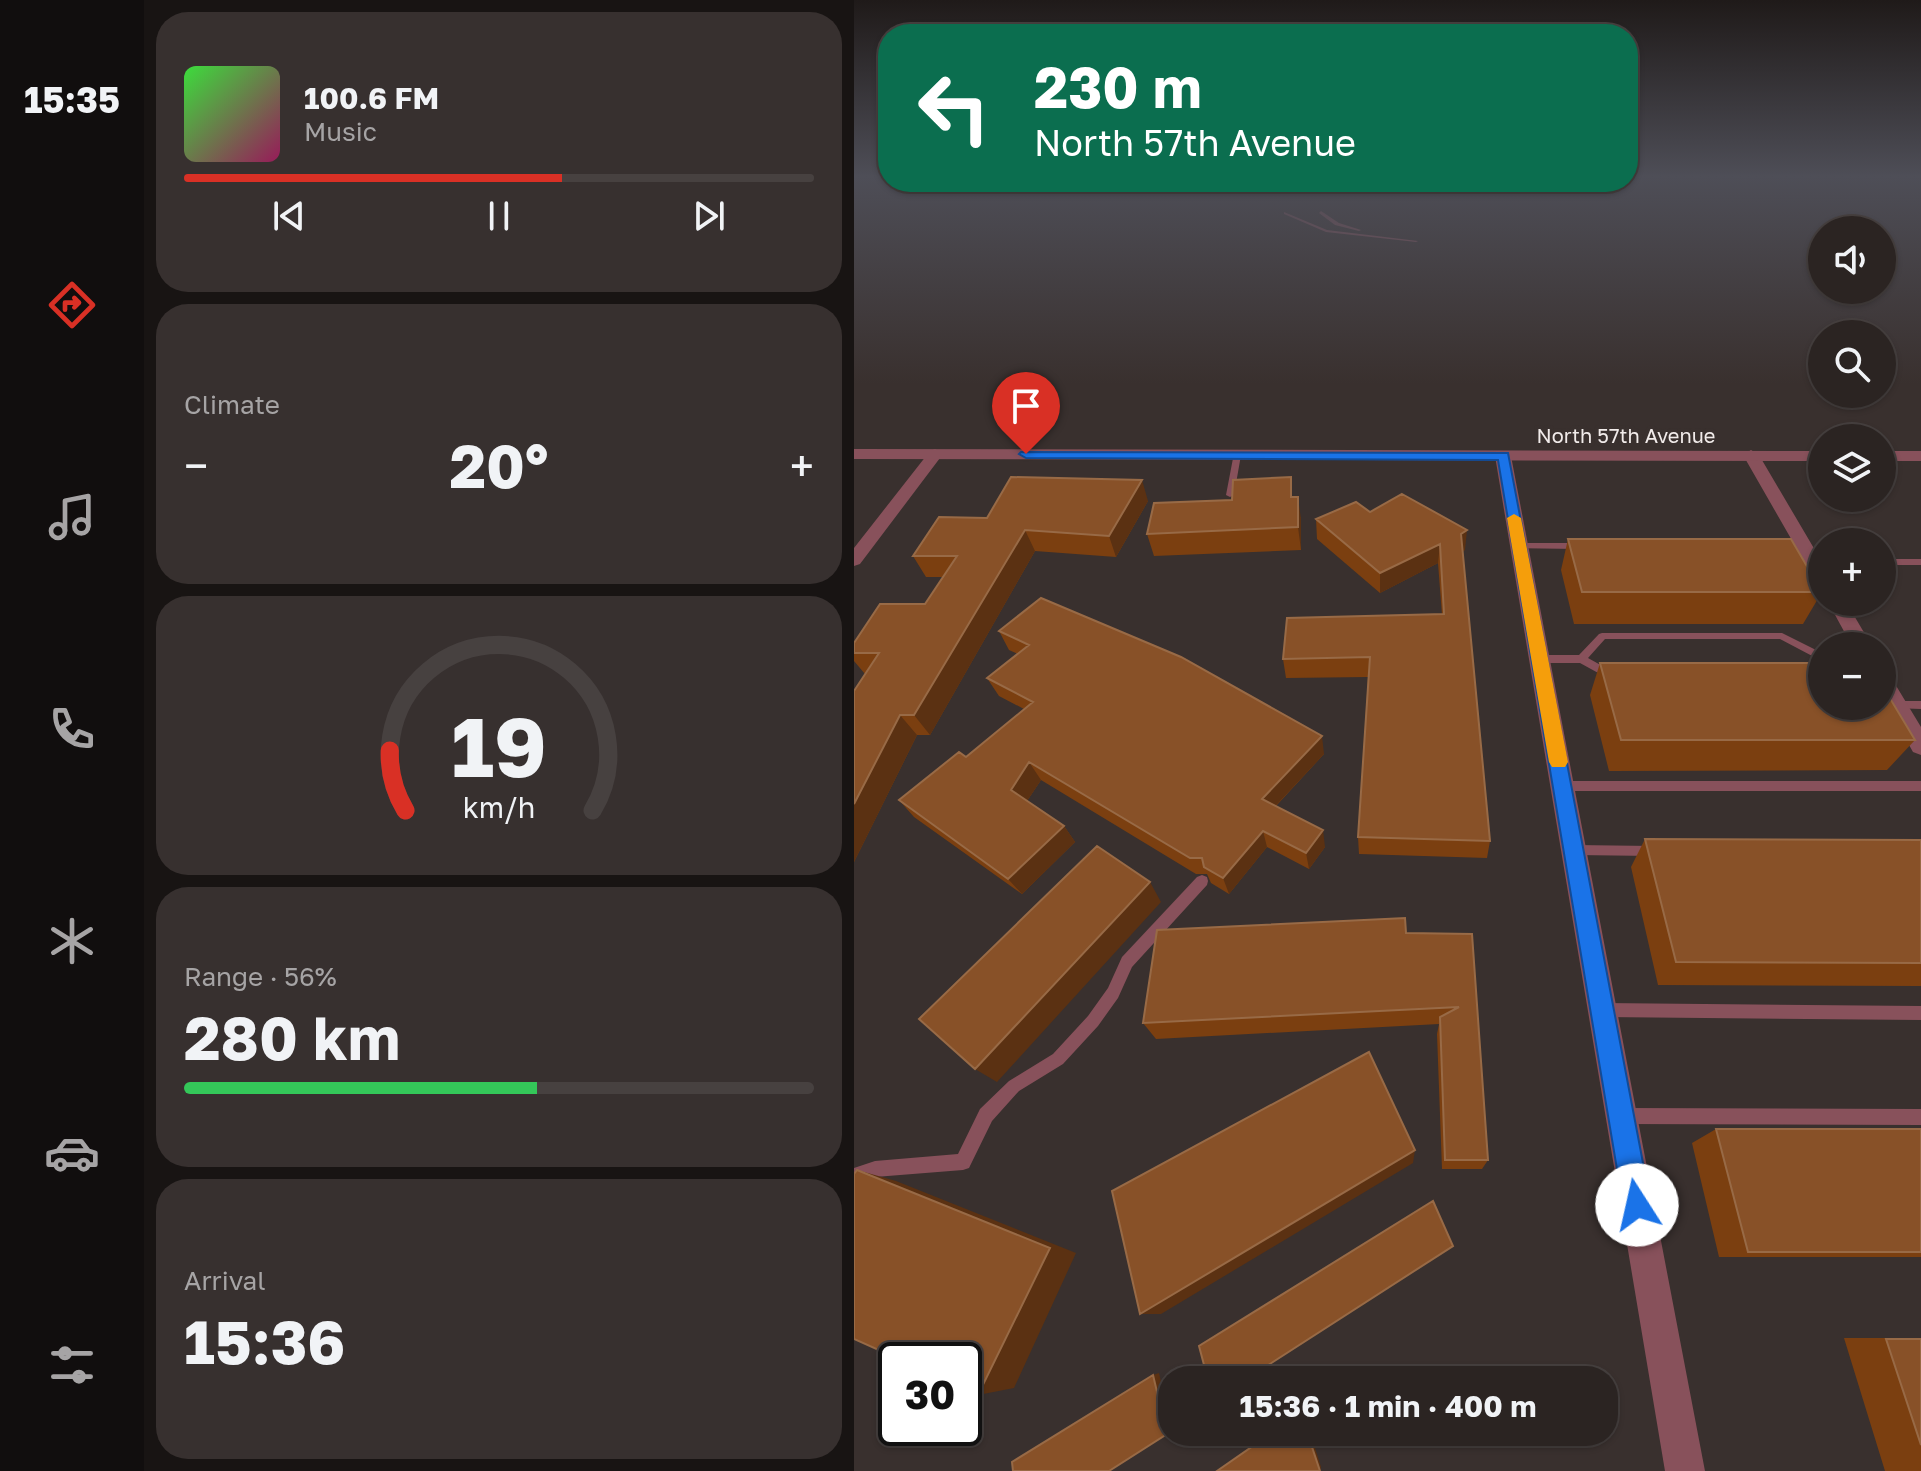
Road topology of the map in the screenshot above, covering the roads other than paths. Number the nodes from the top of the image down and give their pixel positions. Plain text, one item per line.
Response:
1 (854, 454) edge
2 (935, 454) junction
3 (1237, 455) junction
4 (1751, 455) junction
5 (1503, 456) junction
6 (1808, 456) edge
7 (1896, 456) edge
8 (1921, 456) edge
9 (1230, 495) edge
10 (1519, 546) junction
11 (1598, 546) edge
12 (1808, 554) edge
13 (854, 560) edge
14 (1896, 562) edge
15 (1921, 562) edge
16 (1808, 650) edge
17 (1540, 659) junction
18 (1582, 659) junction
19 (1808, 674) edge
20 (1631, 678) edge
21 (1802, 681) edge
22 (1897, 705) joint
23 (1921, 705) edge
24 (1921, 746) edge
25 (1563, 786) junction
26 (1921, 786) edge
27 (1574, 850) junction
28 (1669, 851) edge
29 (1202, 881) edge
30 (1602, 1010) junction
31 (1921, 1013) edge
32 (1621, 1116) junction
33 (1921, 1117) edge
34 (854, 1176) edge
35 (1685, 1471) edge

1 - 2 street, North 57th Avenue
2 - 3 street, North 57th Avenue
2 - 13 street
3 - 5 street, North 57th Avenue
3 - 9 lane
4 - 5 street, North 57th Avenue
4 - 6 street, North 57th Avenue
4 - 12 street
5 - 10 street
7 - 8 street
10 - 11 lane
10 - 17 street
14 - 15 lane
16 - 18 lane
17 - 18 lane
17 - 25 street
18 - 20 lane
19 - 21 lane
22 - 23 lane
22 - 24 street
25 - 26 lane
25 - 27 street
27 - 28 lane
27 - 30 street
29 - 34 lane
30 - 31 lane
30 - 32 street
32 - 33 lane
32 - 35 street

